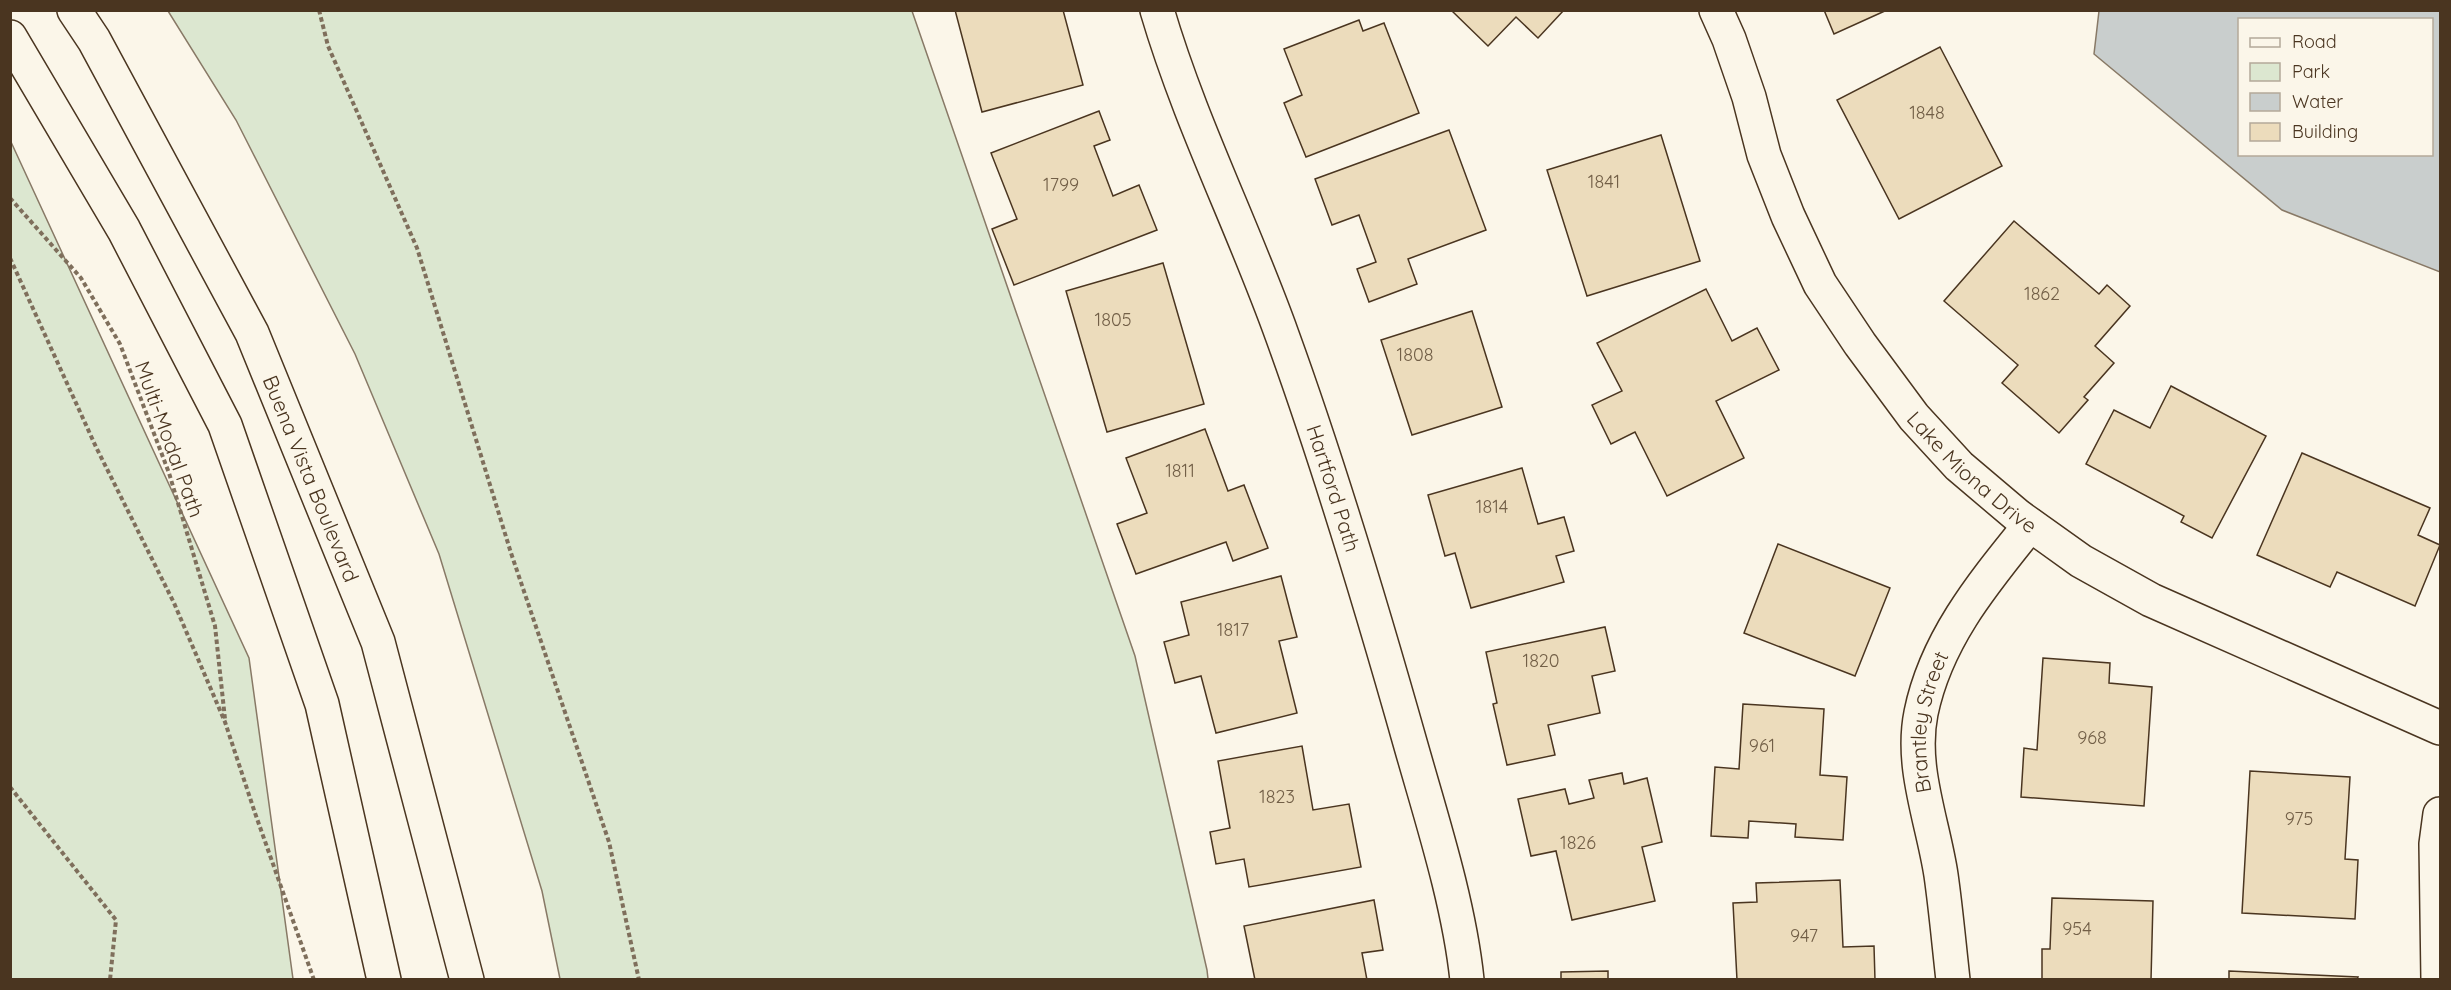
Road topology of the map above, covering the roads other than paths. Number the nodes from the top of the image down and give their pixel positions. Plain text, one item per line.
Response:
1 (74, 10) edge
2 (1157, 10) edge
3 (1716, 10) edge
4 (10, 37) edge
5 (2030, 525) junction
6 (2440, 728) edge
7 (2440, 814) edge
8 (384, 980) edge
9 (467, 980) edge
10 (1467, 980) edge
11 (1953, 980) edge
12 (2438, 980) edge

1 - 9 street, Buena Vista Boulevard
2 - 10 street, Hartford Path
3 - 5 street, Lake Miona Drive
4 - 8 street
5 - 6 street, Lake Miona Drive
5 - 11 street, Brantley Street
7 - 12 street

